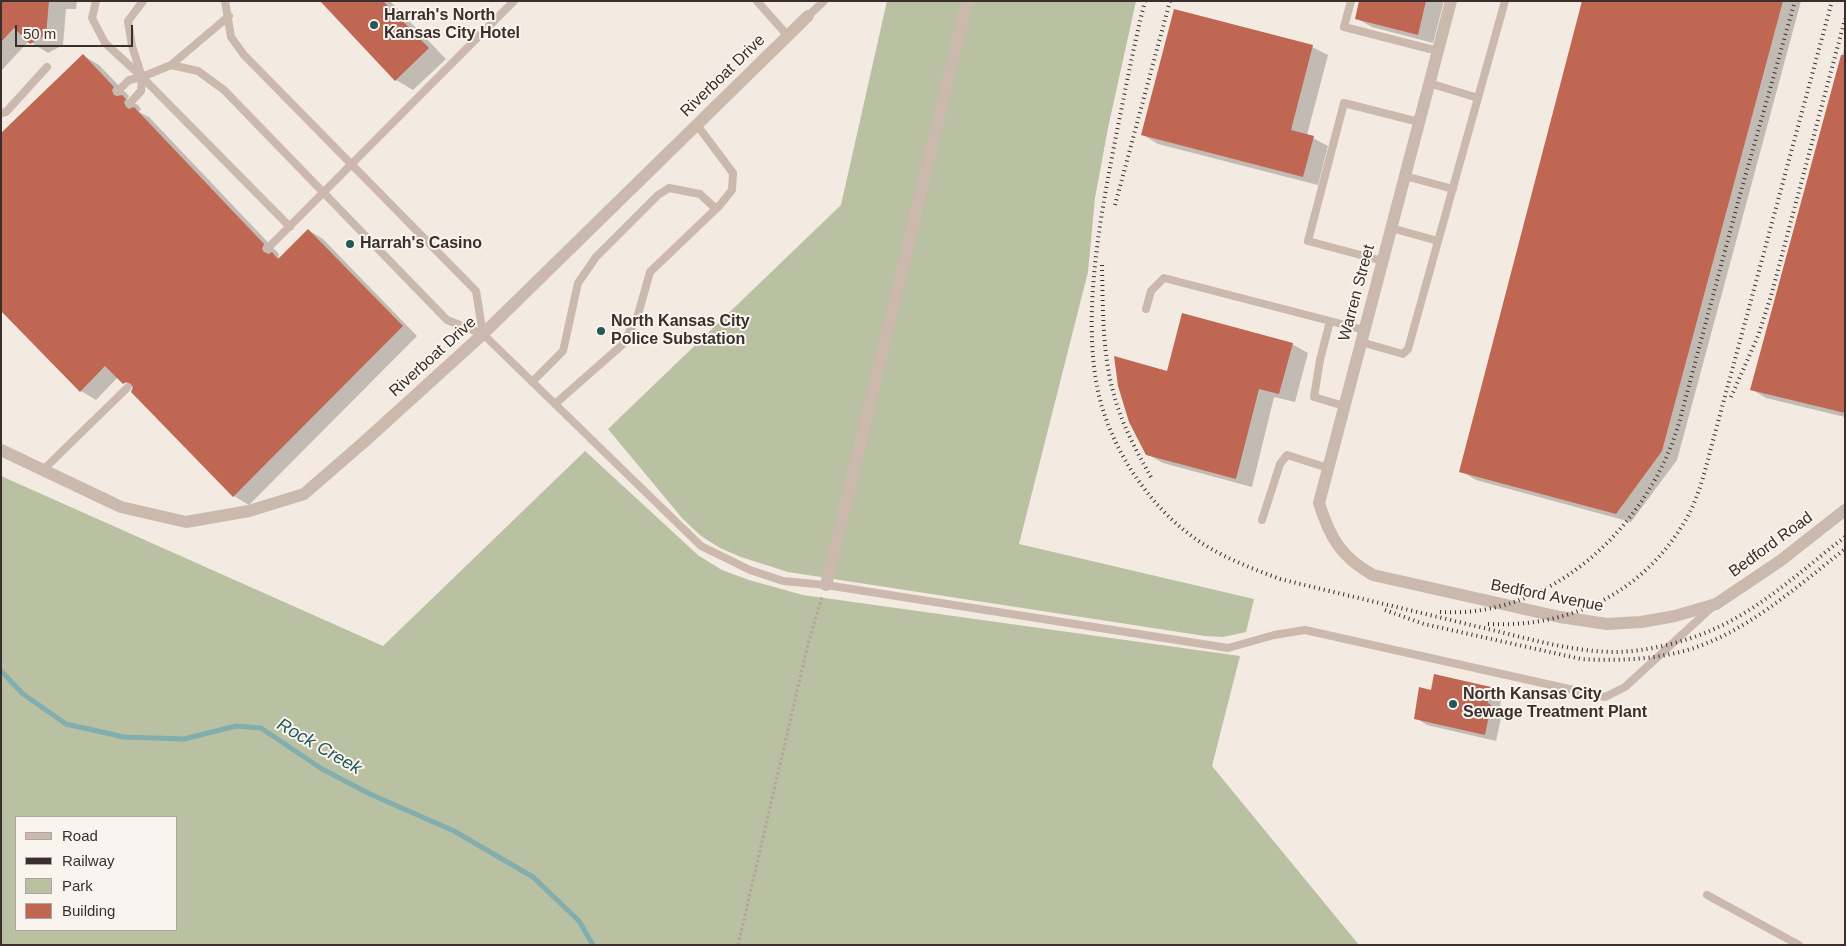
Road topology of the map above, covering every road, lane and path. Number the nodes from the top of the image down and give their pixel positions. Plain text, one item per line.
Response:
1 (96, 1) edge
2 (144, 1) edge
3 (225, 1) edge
4 (514, 1) edge
5 (757, 1) edge
6 (824, 1) edge
7 (967, 1) edge
8 (1351, 1) edge
9 (1451, 1) edge
10 (1505, 1) edge
11 (228, 16) junction
12 (808, 16) joint
13 (788, 36) junction
14 (1438, 51) junction
15 (171, 65) junction
16 (47, 67) dead end
17 (142, 77) junction
18 (1429, 83) junction
19 (118, 91) dead end
20 (1478, 98) junction
21 (130, 103) dead end
22 (1, 114) edge
23 (1419, 122) junction
24 (697, 125) junction
25 (352, 164) junction
26 (1405, 176) junction
27 (1453, 189) junction
28 (323, 193) junction
29 (716, 209) junction
30 (290, 227) junction
31 (1391, 228) junction
32 (1438, 241) junction
33 (268, 248) dead end
34 (1382, 261) junction
35 (1146, 310) dead end
36 (1330, 321) junction
37 (483, 334) junction
38 (1363, 336) junction
39 (532, 382) junction
40 (127, 388) dead end
41 (555, 404) junction
42 (1344, 406) junction
43 (1, 450) edge
44 (1328, 468) junction
45 (43, 470) junction
46 (1845, 510) edge
47 (1262, 520) dead end
48 (1373, 575) joint
49 (826, 585) junction
50 (1716, 604) junction
51 (1707, 894) dead end
52 (738, 945) edge
53 (1799, 945) edge

1 - 17 lane
2 - 17 lane
3 - 11 lane
4 - 25 lane
5 - 13 lane
6 - 12 lane
7 - 49 street
8 - 14 lane
9 - 14 street, Warren Street
10 - 20 lane
11 - 15 lane
11 - 25 lane
12 - 13 street, Riverboat Drive
13 - 24 street, Riverboat Drive
14 - 18 street, Warren Street
15 - 17 lane
15 - 28 lane
16 - 22 lane
17 - 19 lane
17 - 21 lane
17 - 30 lane
18 - 20 lane
18 - 23 street, Warren Street
20 - 27 lane
23 - 26 street, Warren Street
23 - 34 lane
24 - 29 lane
24 - 37 street, Riverboat Drive
25 - 28 lane
25 - 37 lane
26 - 27 lane
26 - 31 street, Warren Street
27 - 32 lane
28 - 30 lane
28 - 37 lane
29 - 39 lane
29 - 41 lane
30 - 33 lane
31 - 32 lane
31 - 34 street, Warren Street
32 - 38 lane
34 - 38 street, Warren Street
35 - 36 lane
36 - 38 lane
36 - 42 lane
37 - 39 lane
37 - 45 street, Riverboat Drive
38 - 42 street, Warren Street
39 - 41 lane
40 - 45 lane
41 - 49 lane
42 - 44 street, Warren Street
43 - 45 street, Riverboat Drive
44 - 47 lane
44 - 48 street, Warren Street
46 - 50 street, Bedford Road
48 - 50 street, Bedford Avenue
49 - 50 lane
49 - 52 path
51 - 53 lane

